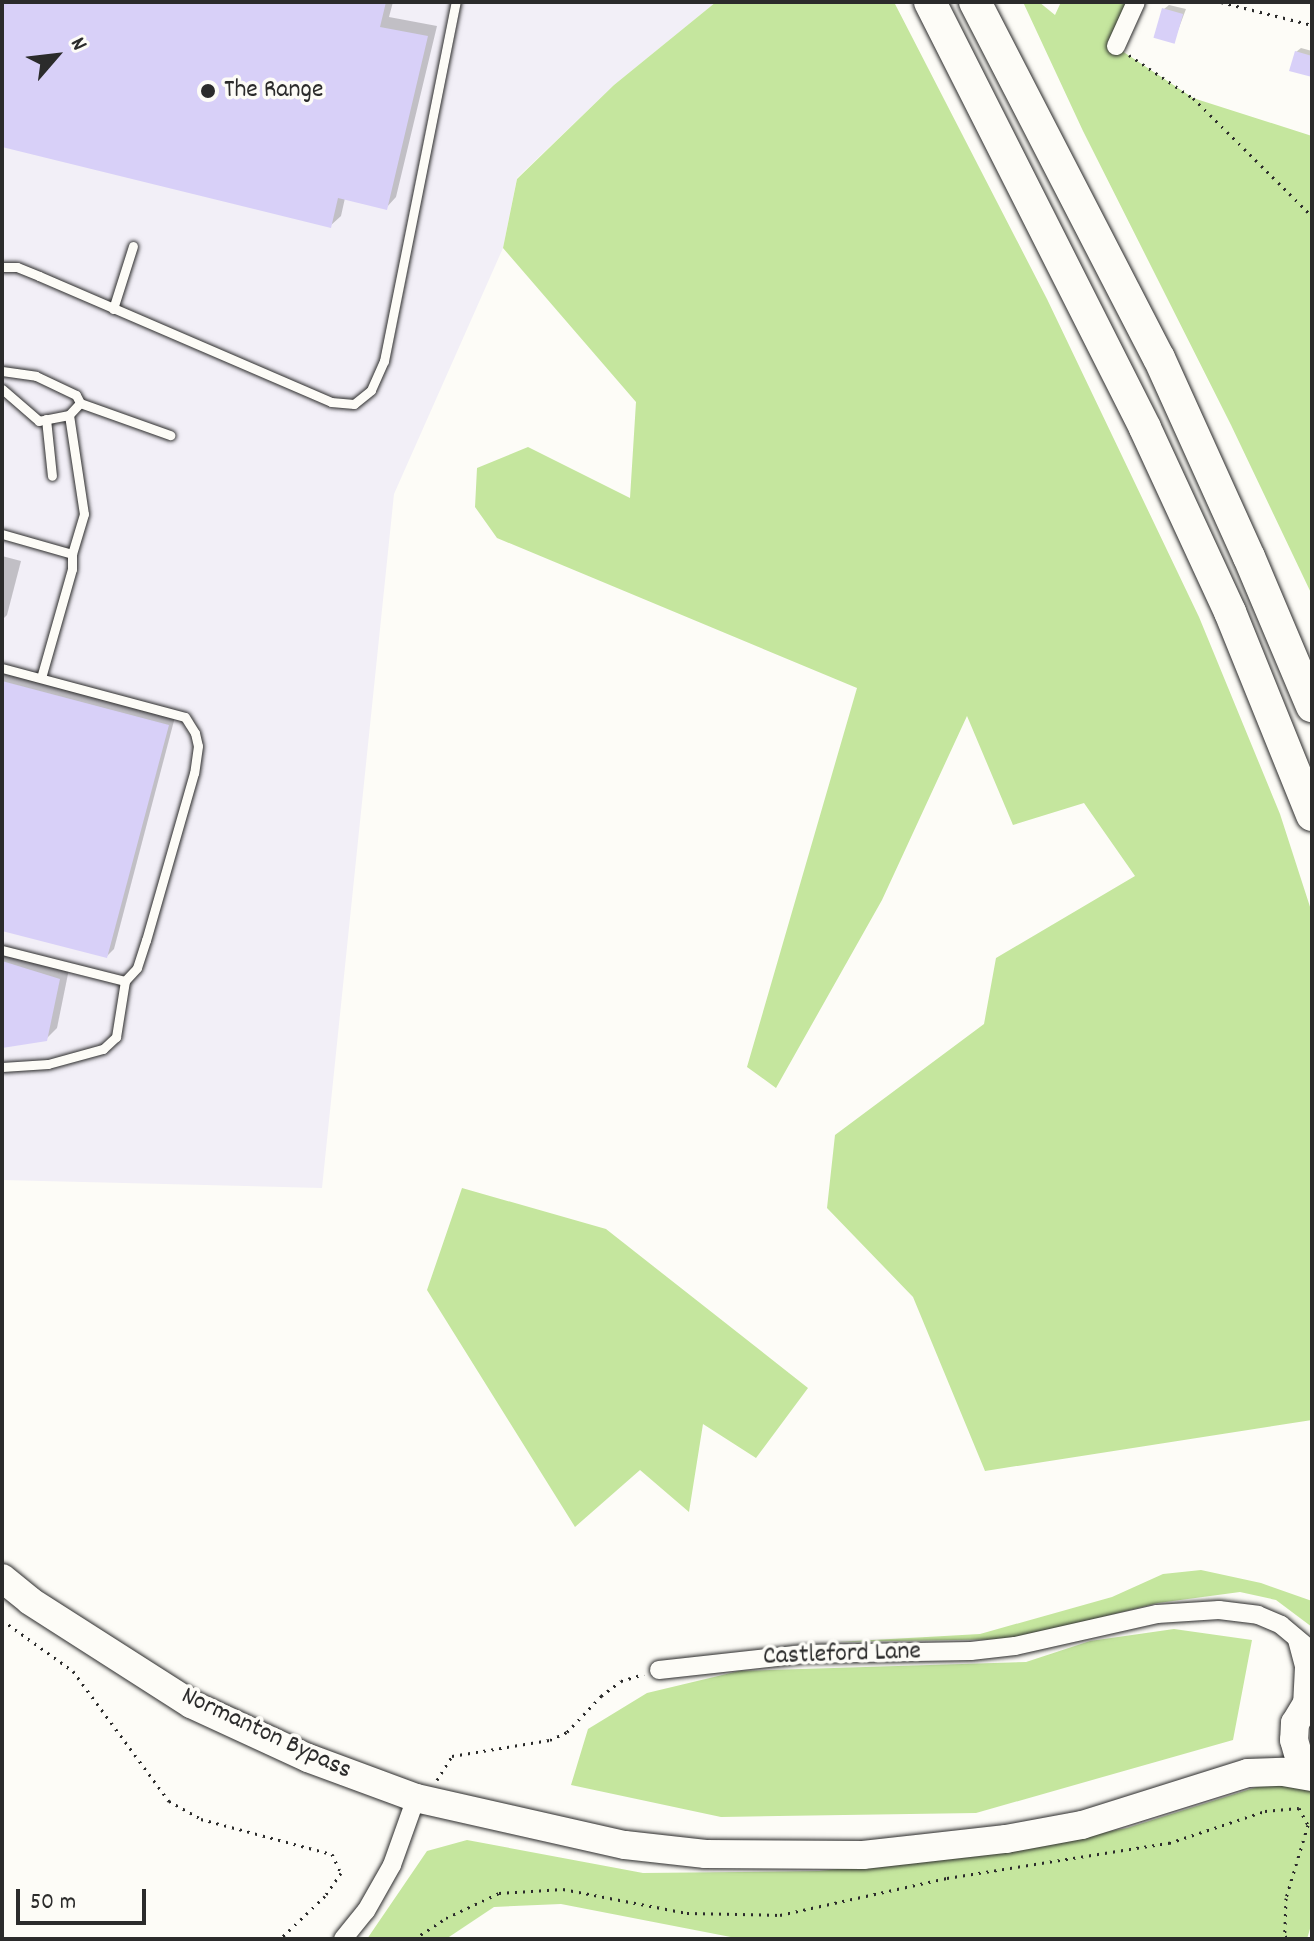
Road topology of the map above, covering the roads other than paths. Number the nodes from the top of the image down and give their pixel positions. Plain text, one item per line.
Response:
1 (456, 2) edge
2 (930, 2) edge
3 (975, 2) edge
4 (1136, 2) edge
5 (1116, 46) road end
6 (133, 246) dead end
7 (2, 267) edge
8 (113, 309) junction
9 (2, 371) edge
10 (2, 389) edge
11 (80, 403) junction
12 (69, 415) junction
13 (46, 419) junction
14 (170, 435) dead end
15 (52, 476) dead end
16 (2, 534) edge
17 (72, 554) junction
18 (2, 668) edge
19 (41, 678) junction
20 (1312, 706) edge
21 (1312, 815) edge
22 (2, 950) edge
23 (125, 981) junction
24 (2, 1067) edge
25 (2, 1578) edge
26 (1297, 1640) junction
27 (1312, 1651) edge
28 (659, 1670) road end
29 (1303, 1709) edge
30 (1248, 1773) junction
31 (1312, 1777) edge
32 (420, 1799) junction
33 (343, 1939) edge

1 - 8 lane
2 - 21 highway
3 - 20 highway
4 - 5 street
6 - 8 lane
7 - 8 lane
9 - 11 lane
10 - 13 lane
11 - 12 lane
11 - 14 lane
12 - 13 lane
12 - 17 lane
13 - 15 lane
16 - 17 lane
17 - 19 lane
18 - 19 lane
19 - 23 lane
22 - 23 lane
23 - 24 lane
25 - 32 main road, Normanton Bypass
26 - 27 street, Castleford Lane
26 - 28 street, Castleford Lane
26 - 29 street
29 - 30 main road
29 - 31 main road
30 - 31 main road
30 - 32 main road
32 - 33 street

